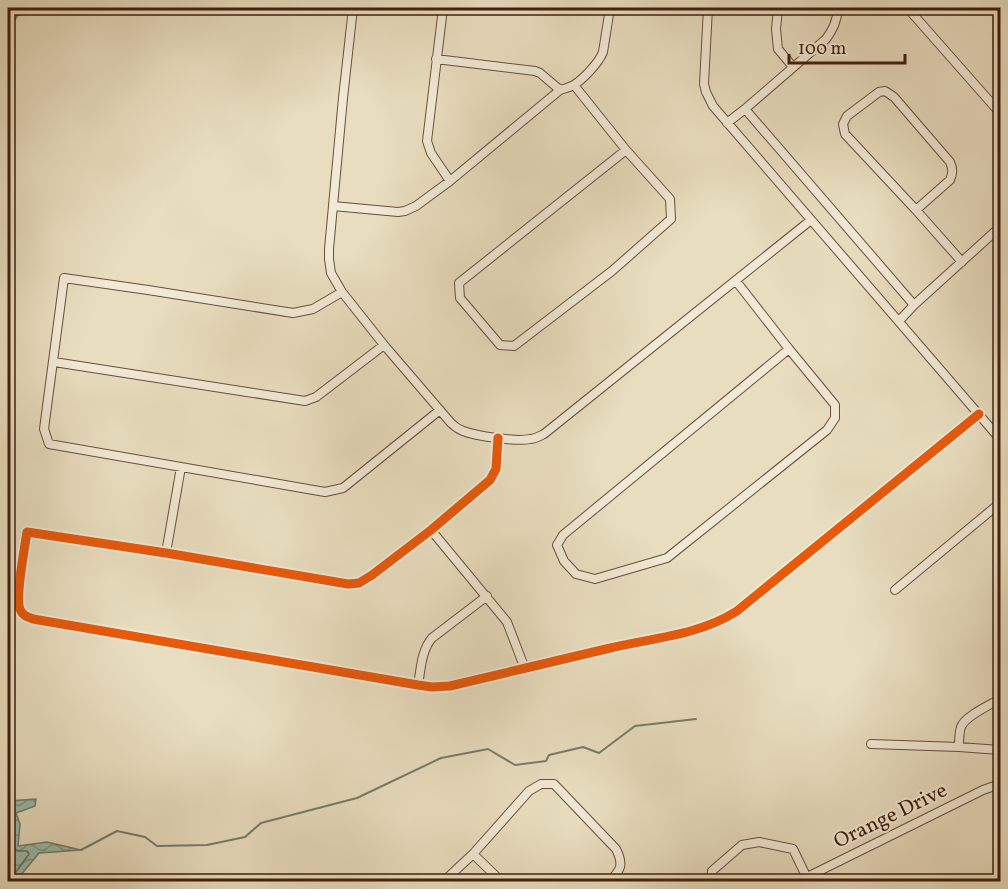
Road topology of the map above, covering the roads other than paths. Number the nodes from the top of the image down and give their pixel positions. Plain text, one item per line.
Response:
1 (353, 8) edge
2 (442, 8) edge
3 (610, 8) edge
4 (706, 8) edge
5 (778, 8) edge
6 (838, 8) edge
7 (909, 8) edge
8 (436, 59) junction
9 (793, 68) junction
10 (574, 85) junction
11 (560, 90) junction
12 (746, 109) junction
13 (1000, 113) edge
14 (727, 123) junction
15 (626, 150) junction
16 (450, 181) junction
17 (333, 206) junction
18 (916, 210) junction
19 (811, 220) junction
20 (1000, 227) edge
21 (962, 262) junction
22 (736, 281) junction
23 (342, 292) junction
24 (914, 305) junction
25 (898, 321) junction
26 (384, 345) junction
27 (789, 349) junction
28 (54, 362) junction
29 (440, 410) junction
30 (979, 414) junction
31 (498, 438) junction
32 (1000, 439) edge
33 (181, 467) junction
34 (1000, 503) edge
35 (431, 530) junction
36 (166, 553) junction
37 (895, 590) dead end
38 (487, 596) junction
39 (525, 669) junction
40 (418, 685) junction
41 (1000, 699) edge
42 (871, 744) dead end
43 (959, 747) junction
44 (1000, 750) edge
45 (1000, 784) edge
46 (473, 854) junction
47 (807, 876) junction
48 (213, 882) edge
49 (223, 882) edge
50 (443, 882) edge
51 (502, 882) edge
52 (609, 882) edge
53 (711, 882) edge
54 (797, 882) edge

1 - 17 street
2 - 8 street
3 - 10 street
4 - 14 street
5 - 9 street
6 - 9 street
7 - 13 street
8 - 11 street
8 - 16 street
9 - 12 street
10 - 11 street
10 - 15 street
11 - 16 street
12 - 14 street
12 - 24 street
14 - 19 street
15 - 15 street
16 - 17 street
17 - 23 street
18 - 18 street
18 - 21 street
19 - 22 street
19 - 25 street
20 - 21 street
21 - 24 street
22 - 27 street
22 - 31 street
23 - 26 street
23 - 28 street
24 - 25 street
25 - 30 street
26 - 28 street
26 - 29 street
27 - 27 street
28 - 33 street
29 - 31 street
29 - 33 street
30 - 32 street
30 - 39 street
31 - 35 street
33 - 36 street
34 - 37 street
35 - 36 street
35 - 38 street
36 - 40 street
38 - 39 street
38 - 40 street
39 - 40 street
41 - 43 street
42 - 43 street
43 - 44 street
45 - 47 street, Orange Drive
46 - 50 street
46 - 51 street
46 - 52 street
47 - 53 street
47 - 54 street, Orange Drive
48 - 49 street

